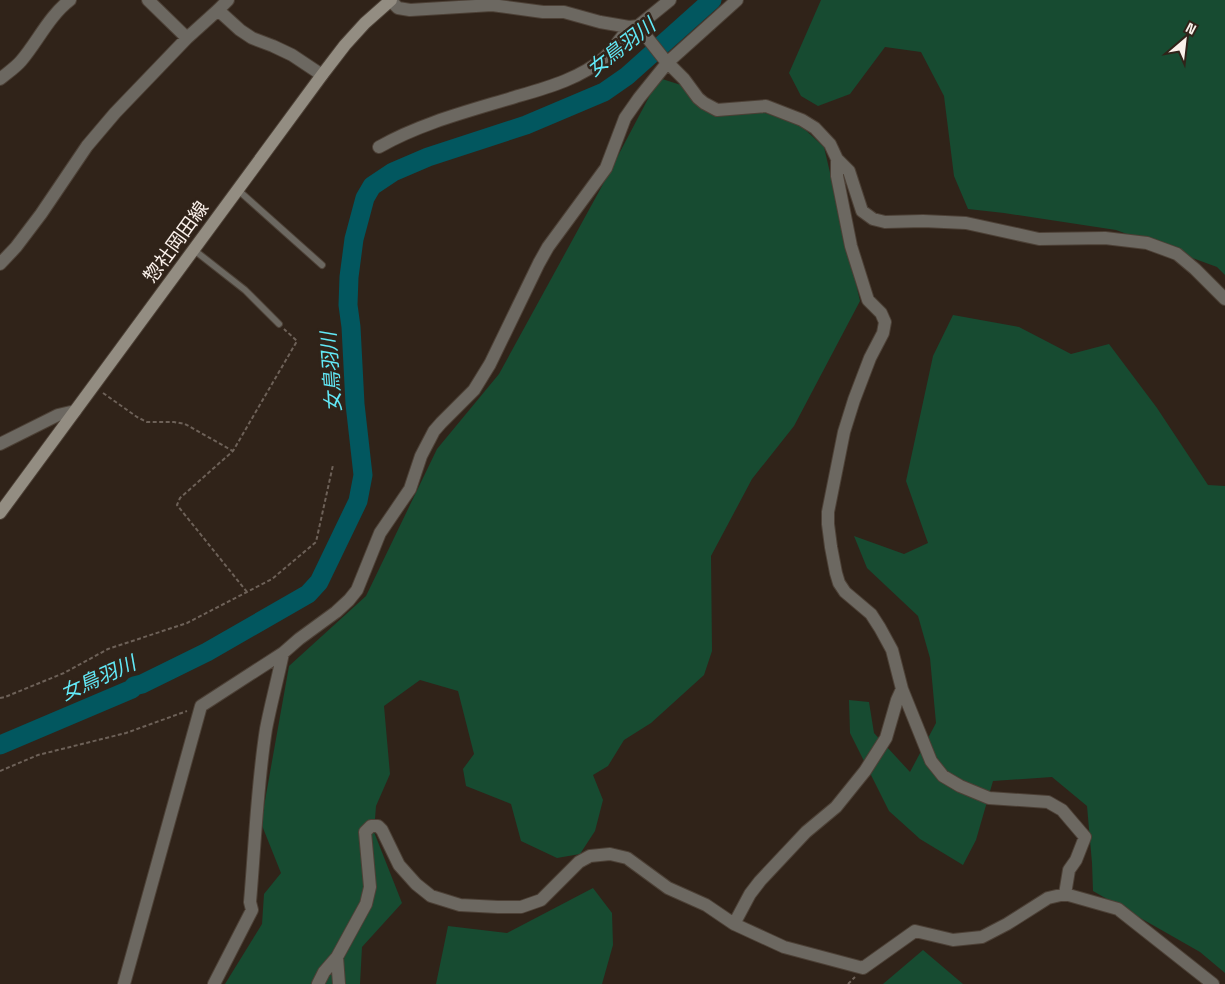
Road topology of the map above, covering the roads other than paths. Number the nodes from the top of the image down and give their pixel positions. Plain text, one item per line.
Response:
1 (70, 0) edge
2 (148, 0) edge
3 (228, 0) edge
4 (390, 0) edge
5 (670, 0) edge
6 (737, 0) edge
7 (218, 10) junction
8 (636, 27) junction
9 (187, 38) junction
10 (666, 60) junction
11 (322, 75) junction
12 (0, 79) edge
13 (379, 147) dead end
14 (837, 159) junction
15 (238, 190) junction
16 (194, 250) junction
17 (0, 264) edge
18 (322, 265) dead end
19 (1225, 299) edge
20 (279, 324) road end
21 (75, 411) junction
22 (0, 444) edge
23 (0, 514) edge
24 (283, 653) junction
25 (902, 689) junction
26 (1065, 894) junction
27 (734, 924) junction
28 (337, 957) junction
29 (124, 984) edge
30 (214, 984) edge
31 (318, 984) edge
32 (339, 984) edge
33 (1213, 984) edge

1 - 12 street
2 - 9 street
3 - 7 street
4 - 8 street
4 - 11 main road, 惣社岡田線
5 - 8 street
6 - 10 street
7 - 9 street
7 - 11 street
8 - 10 street
8 - 13 street
9 - 17 street
10 - 14 street
10 - 24 street
11 - 15 main road, 惣社岡田線
14 - 19 street
14 - 25 street
15 - 16 main road, 惣社岡田線
15 - 18 lane
16 - 20 lane
16 - 21 main road, 惣社岡田線
21 - 22 street
21 - 23 main road, 惣社岡田線
24 - 29 street
24 - 30 street
25 - 26 street
25 - 27 street
26 - 27 street
26 - 33 street
27 - 28 street
28 - 31 street
28 - 32 street

